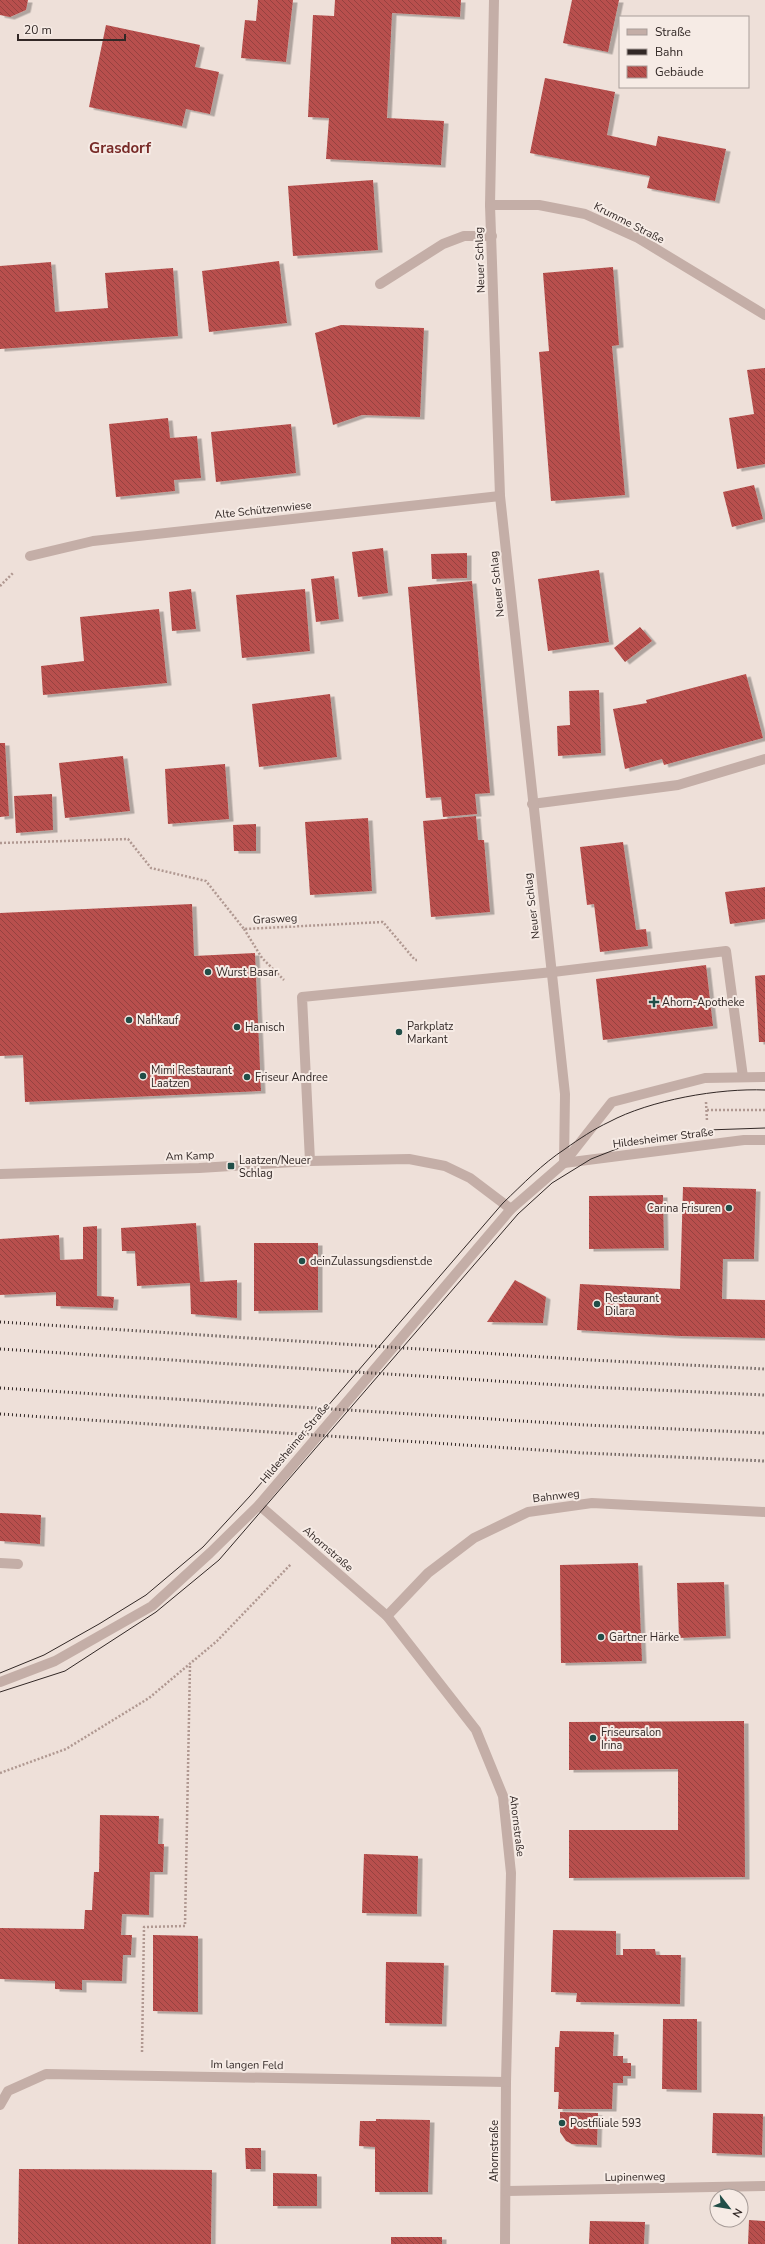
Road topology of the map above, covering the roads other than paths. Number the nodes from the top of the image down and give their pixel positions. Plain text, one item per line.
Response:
1 (494, 0) edge
2 (490, 205) junction
3 (492, 236) junction
4 (380, 284) dead end
5 (765, 315) edge
6 (500, 496) junction
7 (30, 556) dead end
8 (765, 759) edge
9 (532, 804) junction
10 (552, 972) junction
11 (743, 1077) junction
12 (765, 1077) edge
13 (765, 1140) edge
14 (310, 1161) junction
15 (564, 1163) junction
16 (0, 1174) edge
17 (511, 1209) junction
18 (259, 1504) junction
19 (765, 1512) edge
20 (0, 1563) edge
21 (18, 1564) dead end
22 (387, 1616) junction
23 (0, 1682) edge
24 (506, 2082) junction
25 (0, 2105) edge
26 (765, 2186) edge
27 (506, 2191) junction
28 (505, 2244) edge

1 - 2 street, Neuer Schlag
2 - 3 street, Neuer Schlag
2 - 5 street, Krumme Straße
3 - 4 street
3 - 6 street, Neuer Schlag
6 - 7 street, Alte Schützenwiese
6 - 9 street, Neuer Schlag
8 - 9 street
9 - 10 street, Neuer Schlag
10 - 11 street
10 - 14 street
10 - 15 street, Neuer Schlag
11 - 12 street, Hildesheimer Straße
11 - 15 street, Hildesheimer Straße
13 - 15 street, Hildesheimer Straße
14 - 16 street, Am Kamp
14 - 17 street, Am Kamp
15 - 17 street, Hildesheimer Straße
17 - 18 street, Hildesheimer Straße
18 - 22 street, Ahornstraße
18 - 23 street, Hildesheimer Straße
19 - 22 street, Bahnweg
20 - 21 street
22 - 24 street, Ahornstraße
24 - 25 street, Im langen Feld
24 - 27 street, Ahornstraße
26 - 27 street, Lupinenweg
27 - 28 street, Ahornstraße

